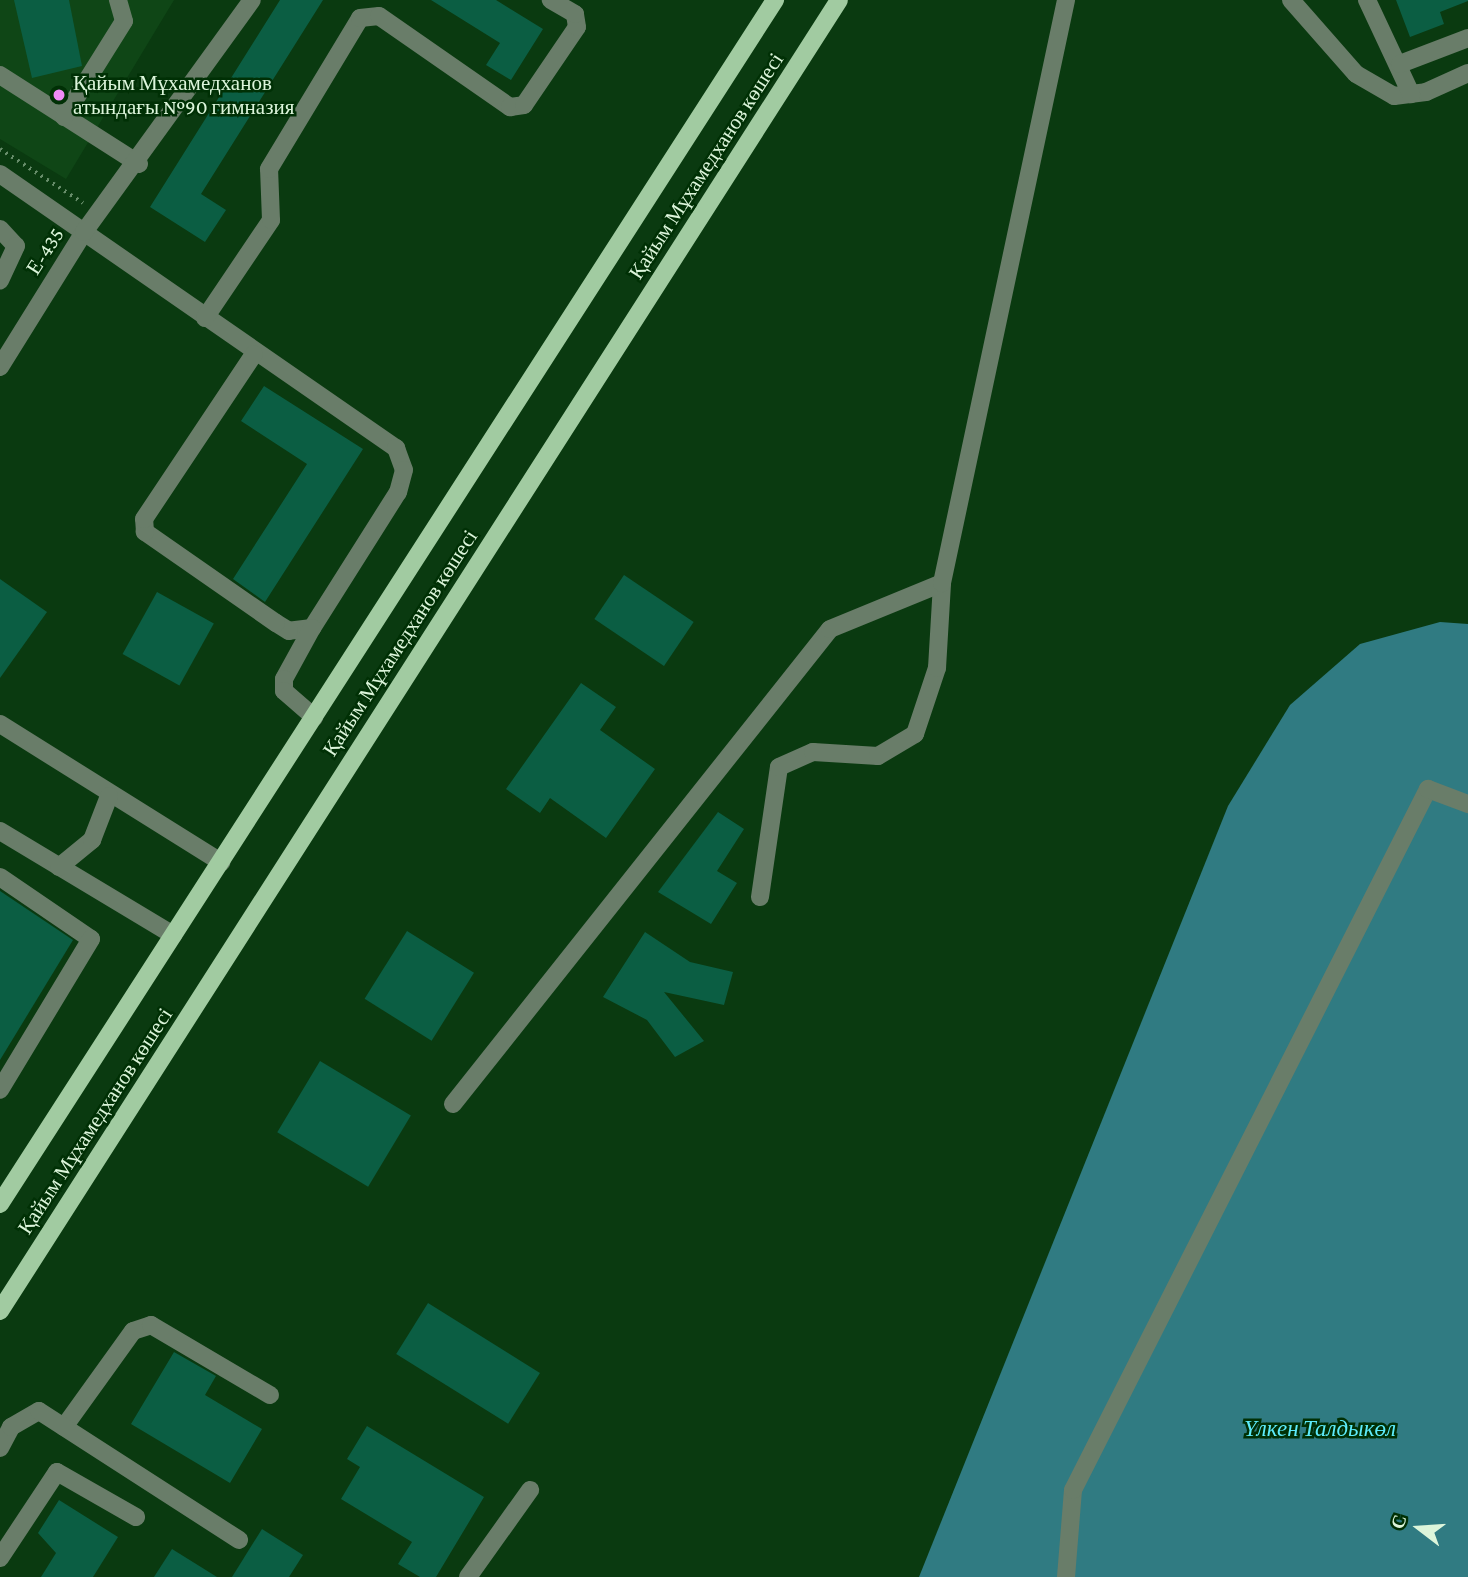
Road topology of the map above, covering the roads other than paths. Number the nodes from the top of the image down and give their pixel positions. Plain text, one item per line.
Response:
1 (118, 0) edge
2 (252, 0) edge
3 (551, 0) edge
4 (775, 0) edge
5 (839, 0) edge
6 (1066, 0) edge
7 (1291, 0) edge
8 (1367, 0) edge
9 (1468, 38) edge
10 (1400, 64) junction
11 (1468, 73) edge
12 (0, 75) edge
13 (1411, 94) junction
14 (64, 117) junction
15 (139, 164) junction
16 (0, 174) edge
17 (0, 229) edge
18 (84, 232) junction
19 (0, 281) edge
20 (205, 318) junction
21 (254, 354) junction
22 (0, 367) edge
23 (942, 583) junction
24 (312, 628) junction
25 (314, 717) junction
26 (0, 724) edge
27 (109, 796) junction
28 (1468, 804) edge
29 (0, 831) edge
30 (220, 862) junction
31 (59, 867) junction
32 (0, 877) edge
33 (760, 897) dead end
34 (173, 935) junction
35 (0, 1090) edge
36 (453, 1104) dead end
37 (0, 1203) edge
38 (0, 1311) edge
39 (270, 1395) dead end
40 (64, 1427) junction
41 (0, 1448) edge
42 (530, 1490) dead end
43 (136, 1517) dead end
44 (239, 1540) dead end
45 (0, 1558) edge
46 (468, 1577) edge
47 (1066, 1577) edge

1 - 14 street
2 - 15 street, Е-435
3 - 20 street
4 - 25 main road, Қайым Мұхамедханов көшесі
5 - 38 main road, Қайым Мұхамедханов көшесі
6 - 23 street
7 - 13 street
8 - 10 street
9 - 10 street
10 - 13 street
11 - 13 street
12 - 14 street
14 - 15 street
15 - 18 street, Е-435
16 - 18 street
17 - 19 street
18 - 20 street
18 - 22 street, Е-435
20 - 21 street
21 - 24 street
21 - 24 street
23 - 33 street
23 - 36 street
24 - 25 street
25 - 30 main road, Қайым Мұхамедханов көшесі
26 - 27 street
27 - 30 street
27 - 31 street
28 - 47 street
29 - 31 street
30 - 34 main road, Қайым Мұхамедханов көшесі
31 - 34 street
32 - 35 street
34 - 37 main road, Қайым Мұхамедханов көшесі
39 - 40 street
40 - 41 street
40 - 44 street
42 - 46 street
43 - 45 street

